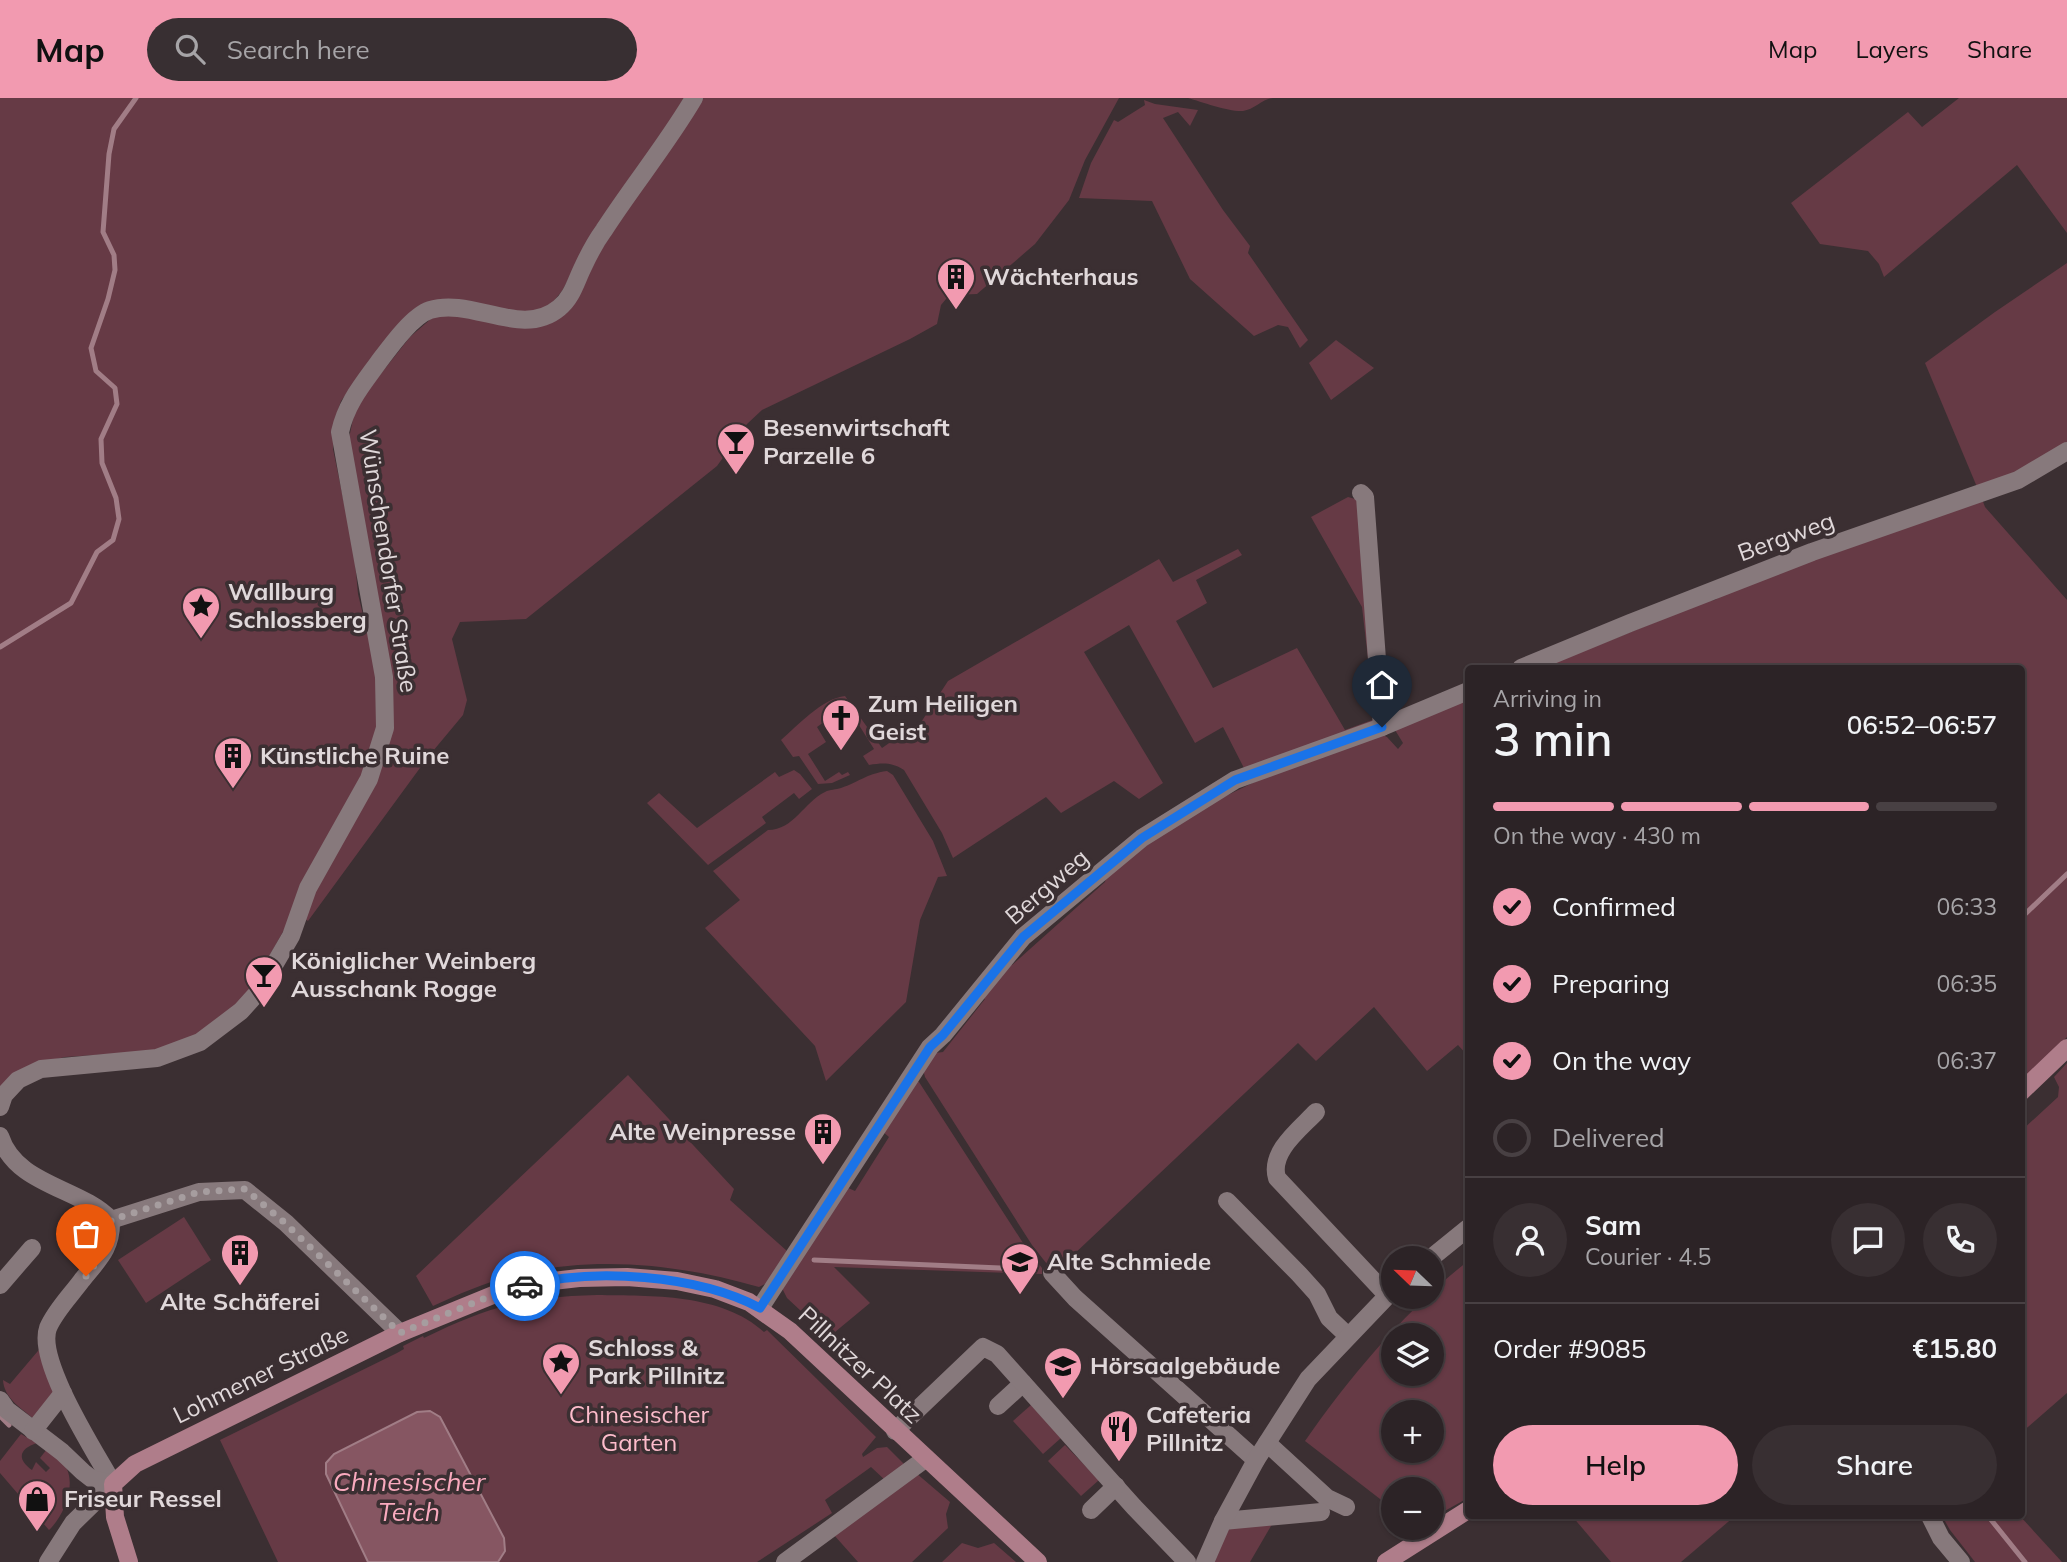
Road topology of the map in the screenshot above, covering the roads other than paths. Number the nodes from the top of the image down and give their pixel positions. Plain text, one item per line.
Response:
1 (694, 98) edge
2 (2067, 451) edge
3 (1361, 493) dead end
4 (1528, 665) edge
5 (1465, 692) edge
6 (1382, 727) junction
7 (2067, 1048) edge
8 (2025, 1088) edge
9 (0, 1107) edge
10 (1316, 1112) dead end
11 (0, 1136) edge
12 (1227, 1202) dead end
13 (111, 1220) junction
14 (1465, 1230) edge
15 (1444, 1247) edge
16 (32, 1248) dead end
17 (1052, 1273) dead end
18 (1381, 1283) edge
19 (0, 1285) edge
20 (1381, 1301) edge
21 (760, 1308) junction
22 (400, 1333) junction
23 (1348, 1336) junction
24 (1023, 1383) junction
25 (62, 1393) junction
26 (0, 1399) edge
27 (998, 1406) dead end
28 (33, 1431) junction
29 (895, 1431) junction
30 (1266, 1443) junction
31 (925, 1459) junction
32 (1256, 1460) junction
33 (113, 1484) junction
34 (1116, 1486) junction
35 (1346, 1507) dead end
36 (1091, 1510) dead end
37 (1321, 1512) dead end
38 (1465, 1512) edge
39 (1932, 1519) edge
40 (1223, 1521) junction
41 (48, 1562) edge
42 (129, 1562) edge
43 (785, 1562) edge
44 (1038, 1562) edge
45 (1187, 1562) edge
46 (1205, 1562) edge
47 (1386, 1562) edge
48 (1961, 1562) edge

1 - 9 street, Wünschendorfer Straße
2 - 4 street, Bergweg
3 - 6 street
5 - 6 street, Bergweg
6 - 21 street, Bergweg
7 - 8 main road
10 - 18 street
11 - 13 street
12 - 23 street
13 - 22 street
13 - 25 street
14 - 15 street
16 - 19 street
17 - 32 street
20 - 23 street
21 - 22 main road, Lohmener Straße
21 - 29 main road, Pillnitzer Platz
22 - 33 main road, Lohmener Straße
23 - 30 street
24 - 27 street
24 - 29 street
24 - 34 street
25 - 28 street
25 - 33 street
26 - 28 street
28 - 33 street
29 - 31 main road, Pillnitzer Platz
30 - 32 street
30 - 35 street
31 - 43 street, Pillnitzer Platz
31 - 44 main road, Pillnitzer Platz
32 - 40 street
33 - 41 street
33 - 42 main road
34 - 36 street
34 - 45 street
37 - 40 street
38 - 47 main road
39 - 48 street
40 - 46 street

